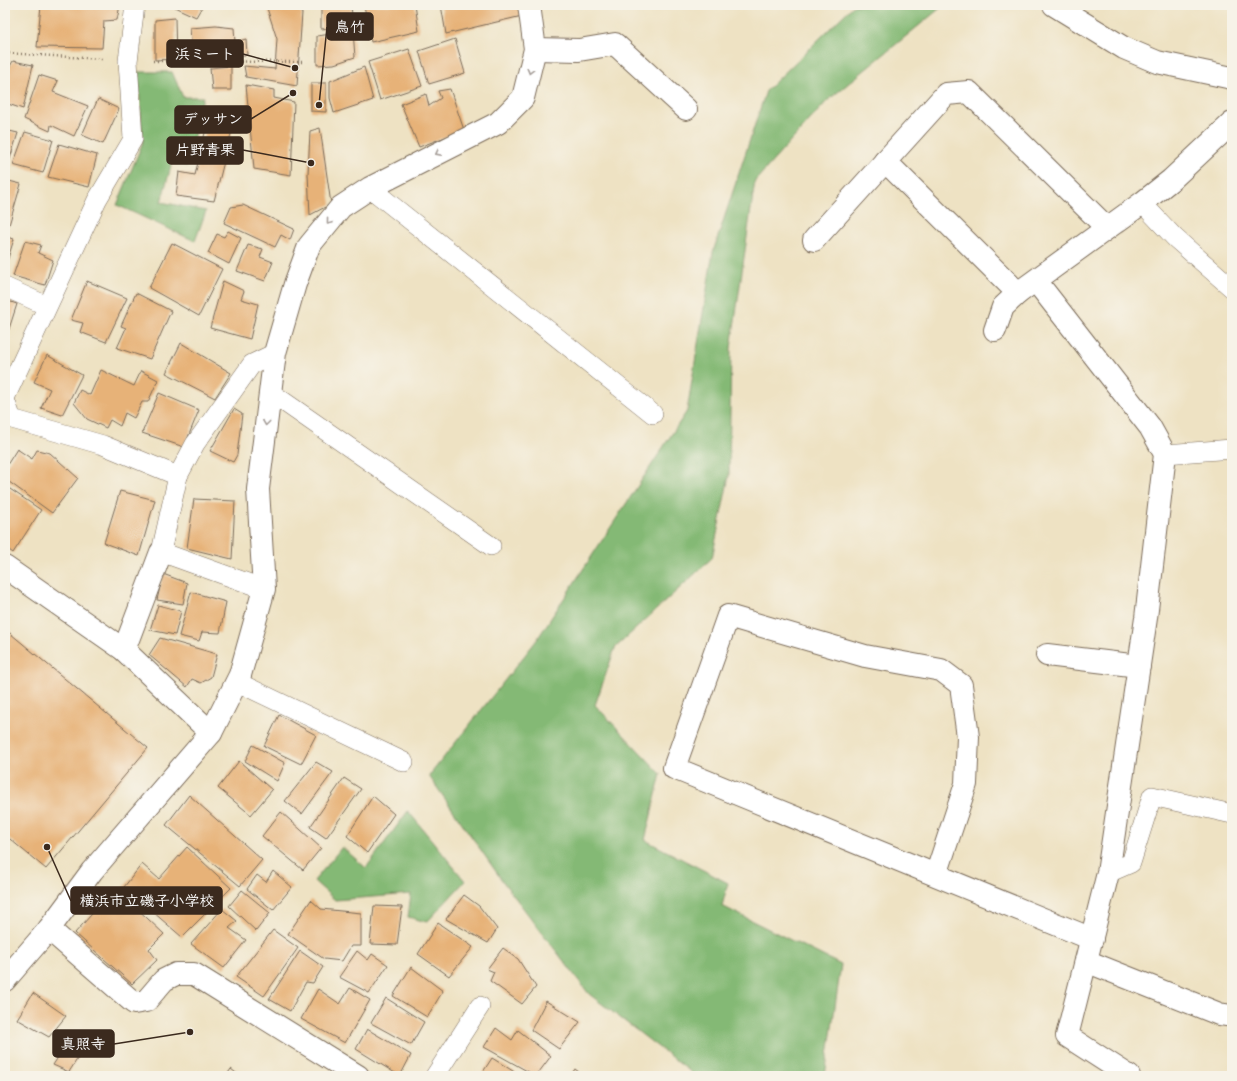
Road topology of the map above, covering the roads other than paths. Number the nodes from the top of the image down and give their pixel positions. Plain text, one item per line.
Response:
1 (135, 5) edge
2 (530, 5) edge
3 (1054, 5) edge
4 (535, 49) junction
5 (1232, 78) edge
6 (686, 109) dead end
7 (1232, 123) edge
8 (885, 161) junction
9 (370, 188) junction
10 (1142, 203) junction
11 (1107, 228) junction
12 (814, 240) dead end
13 (1036, 281) junction
14 (5, 288) edge
15 (1232, 288) edge
16 (1018, 293) junction
17 (47, 306) junction
18 (995, 330) dead end
19 (275, 353) junction
20 (270, 392) junction
21 (5, 399) edge
22 (653, 414) dead end
23 (1232, 449) edge
24 (1165, 454) junction
25 (178, 476) junction
26 (491, 546) dead end
27 (161, 552) junction
28 (5, 567) edge
29 (264, 589) junction
30 (124, 650) junction
31 (1046, 654) dead end
32 (1139, 666) junction
33 (237, 682) junction
34 (210, 733) junction
35 (404, 762) dead end
36 (1232, 814) edge
37 (1108, 873) junction
38 (936, 875) junction
39 (49, 929) junction
40 (1092, 939) junction
41 (1086, 961) junction
42 (5, 980) edge
43 (480, 1006) dead end
44 (1232, 1016) edge
45 (358, 1076) edge
46 (435, 1076) edge
47 (1129, 1076) edge

1 - 17 lane
2 - 4 street
3 - 5 street
4 - 6 street
4 -> 9 street
7 - 10 street
8 - 11 street
8 - 12 street
8 - 16 street
9 -> 19 street
9 - 22 lane
10 - 11 street
10 - 15 lane
11 - 13 street
13 - 16 street
13 - 24 street
14 - 17 lane
16 - 18 street
17 - 21 lane
19 - 20 street
19 - 25 lane
20 - 26 lane
20 -> 29 street
21 - 25 lane
23 - 24 lane
24 - 32 street
25 - 27 lane
27 - 29 lane
27 - 30 street
28 - 30 street
29 - 33 street
30 - 34 street
31 - 32 street
32 - 37 street
33 - 34 street
33 - 35 lane
34 - 39 street
36 - 37 lane
37 - 40 street
38 - 38 street
38 - 40 street
39 - 42 street
39 - 45 street
40 - 41 street
41 - 44 street
41 - 47 street
43 - 46 lane

